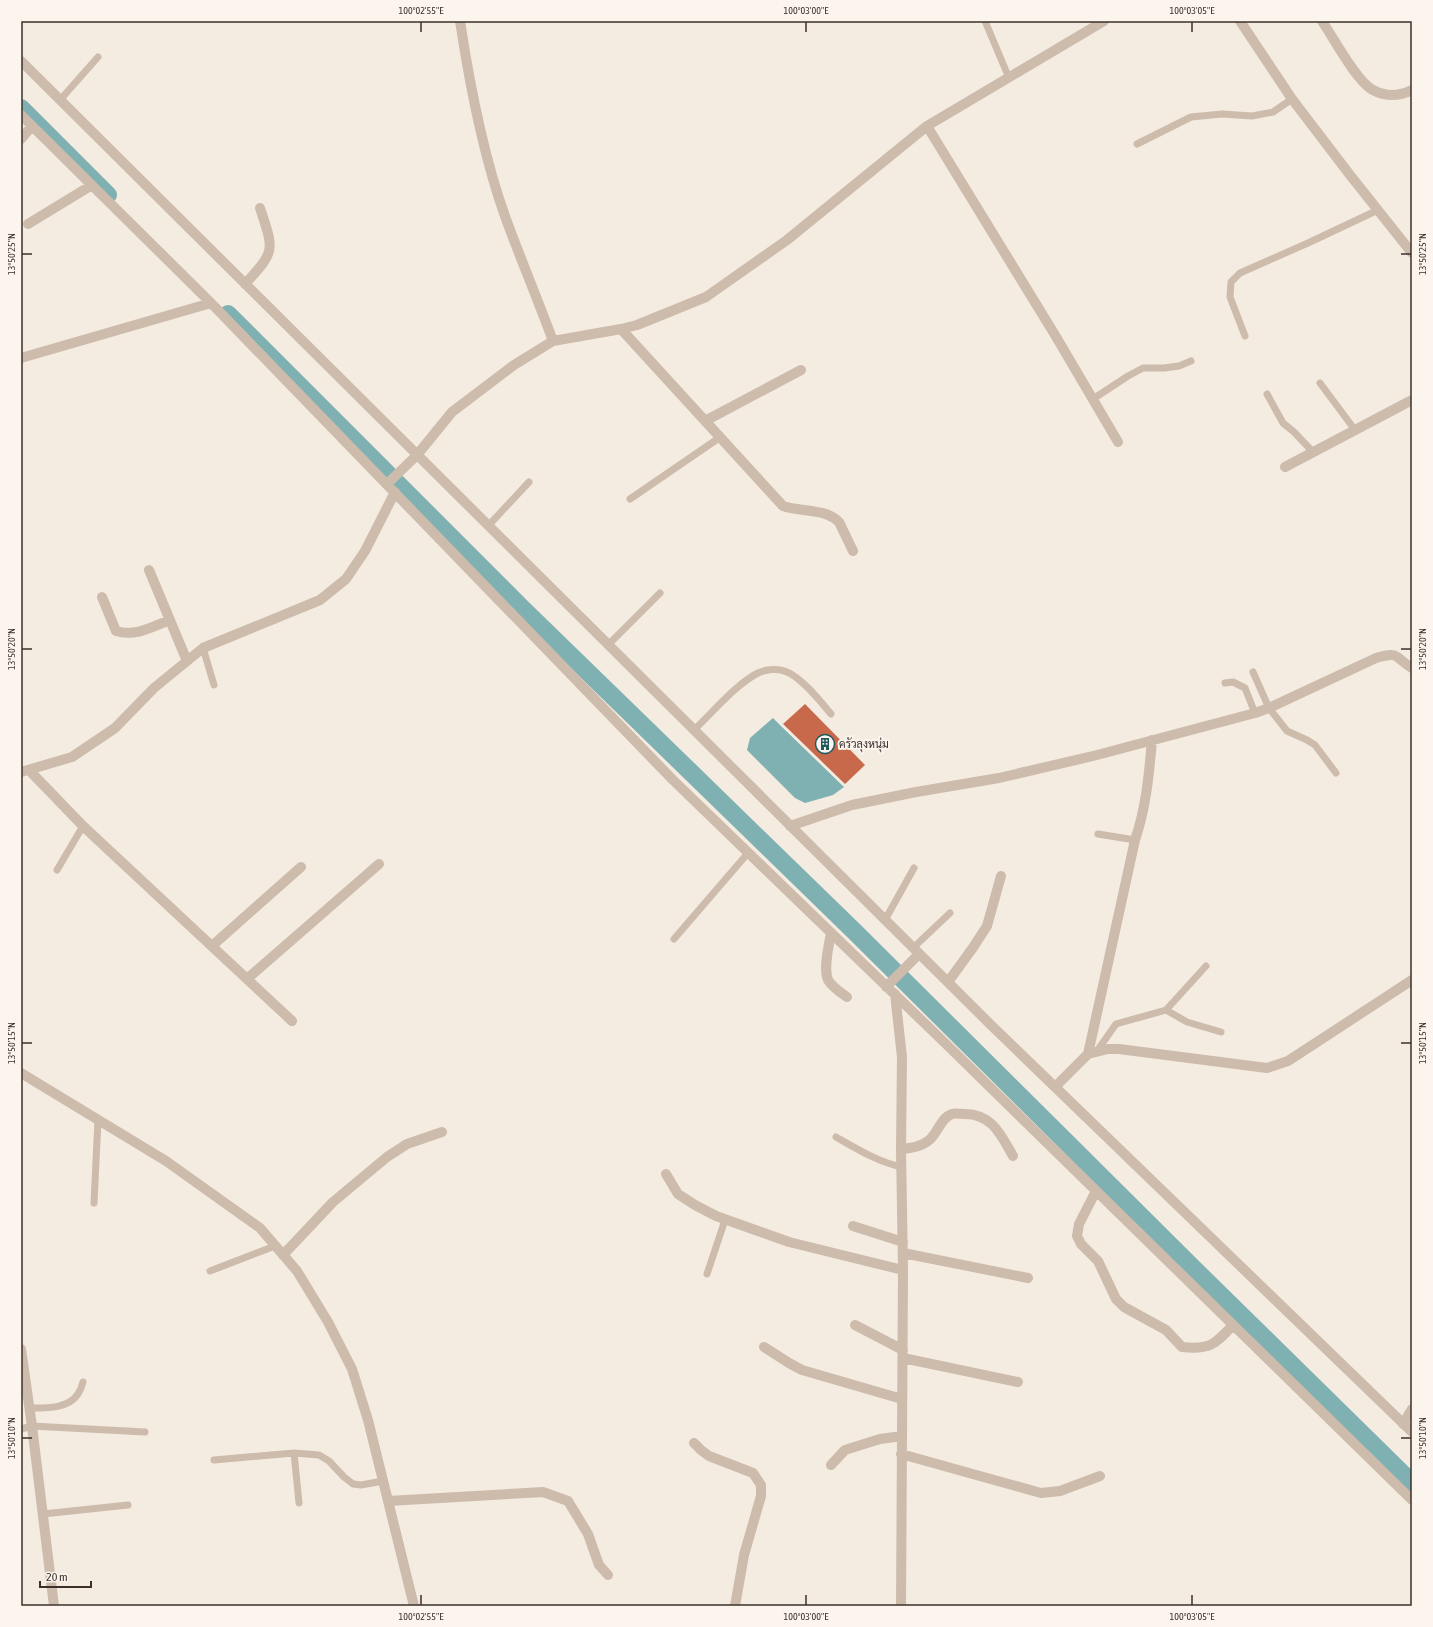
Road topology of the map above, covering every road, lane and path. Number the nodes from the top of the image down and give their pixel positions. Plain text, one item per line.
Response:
1 (460, 21) edge
2 (984, 21) edge
3 (1104, 21) edge
4 (1240, 21) edge
5 (1322, 21) edge
6 (98, 57) dead end
7 (21, 61) edge
8 (1009, 78) junction
9 (1412, 90) edge
10 (60, 100) junction
11 (1292, 100) junction
12 (21, 115) edge
13 (32, 126) junction
14 (927, 126) junction
15 (21, 139) edge
16 (1137, 144) dead end
17 (92, 185) junction
18 (260, 208) dead end
19 (1378, 210) junction
20 (28, 224) dead end
21 (1408, 238) edge
22 (1412, 253) edge
23 (245, 284) junction
24 (211, 303) junction
25 (621, 329) junction
26 (1245, 336) dead end
27 (553, 341) junction
28 (21, 358) edge
29 (1191, 361) dead end
30 (801, 370) dead end
31 (1320, 383) dead end
32 (1267, 394) dead end
33 (1092, 399) junction
34 (1412, 400) edge
35 (705, 421) junction
36 (1355, 430) junction
37 (720, 438) junction
38 (1118, 442) dead end
39 (1313, 452) junction
40 (414, 458) junction
41 (1285, 467) dead end
42 (389, 482) junction
43 (529, 482) dead end
44 (395, 492) junction
45 (630, 499) dead end
46 (488, 526) junction
47 (853, 551) dead end
48 (149, 570) dead end
49 (660, 593) dead end
50 (102, 597) dead end
51 (170, 620) junction
52 (608, 645) junction
53 (204, 648) junction
54 (187, 661) junction
55 (1412, 668) edge
56 (1253, 672) dead end
57 (1225, 683) dead end
58 (214, 685) dead end
59 (1269, 708) junction
60 (1255, 712) junction
61 (831, 714) dead end
62 (694, 730) junction
63 (1152, 740) junction
64 (25, 771) edge
65 (1336, 773) dead end
66 (83, 826) junction
67 (790, 826) junction
68 (1098, 834) dead end
69 (1135, 840) junction
70 (748, 853) junction
71 (379, 864) dead end
72 (301, 867) dead end
73 (914, 868) dead end
74 (57, 870) dead end
75 (1002, 876) dead end
76 (950, 913) dead end
77 (885, 920) junction
78 (830, 933) junction
79 (674, 939) dead end
80 (213, 945) junction
81 (916, 951) junction
82 (1206, 966) dead end
83 (248, 978) junction
84 (1412, 980) edge
85 (948, 982) junction
86 (886, 987) junction
87 (895, 994) junction
88 (847, 997) dead end
89 (1166, 1010) junction
90 (292, 1021) dead end
91 (1221, 1032) dead end
92 (1092, 1053) junction
93 (21, 1073) edge
94 (1054, 1087) junction
95 (98, 1120) junction
96 (442, 1132) dead end
97 (836, 1137) dead end
98 (901, 1149) junction
99 (1013, 1156) dead end
100 (902, 1167) junction
101 (666, 1174) dead end
102 (1096, 1191) junction
103 (94, 1203) dead end
104 (725, 1220) junction
105 (853, 1226) dead end
106 (903, 1242) junction
107 (275, 1246) junction
108 (903, 1253) junction
109 (283, 1255) junction
110 (903, 1270) junction
111 (210, 1271) dead end
112 (707, 1274) dead end
113 (1028, 1278) dead end
114 (855, 1325) dead end
115 (1233, 1325) junction
116 (764, 1347) dead end
117 (21, 1354) edge
118 (903, 1354) junction
119 (83, 1382) dead end
120 (1018, 1382) dead end
121 (902, 1399) junction
122 (30, 1408) junction
123 (1412, 1409) edge
124 (1403, 1424) junction
125 (32, 1426) junction
126 (21, 1429) edge
127 (145, 1432) dead end
128 (1412, 1432) edge
129 (902, 1436) junction
130 (694, 1443) dead end
131 (294, 1453) junction
132 (901, 1454) junction
133 (214, 1460) dead end
134 (831, 1465) dead end
135 (1100, 1476) dead end
136 (383, 1482) junction
137 (1412, 1500) edge
138 (388, 1501) junction
139 (300, 1503) dead end
140 (128, 1505) dead end
141 (43, 1514) junction
142 (608, 1575) dead end
143 (54, 1606) edge
144 (414, 1606) edge
145 (735, 1606) edge
146 (901, 1606) edge

1 - 27 street
2 - 8 lane
3 - 8 street
4 - 11 street
5 - 9 street
6 - 10 lane
7 - 10 street
8 - 14 street
10 - 23 street
11 - 16 lane
11 - 19 street
12 - 13 street
13 - 15 street
13 - 17 street
14 - 25 street
14 - 33 street
17 - 20 street
17 - 24 street
18 - 23 street
19 - 21 street
19 - 26 lane
21 - 22 street
23 - 40 street
24 - 28 street
24 - 42 street
25 - 27 street
25 - 35 street
27 - 40 street
29 - 33 lane
30 - 35 street
31 - 36 lane
32 - 39 lane
33 - 38 street
34 - 36 street
35 - 37 street
36 - 39 street
37 - 45 lane
37 - 47 street
39 - 41 street
40 - 42 street
40 - 46 street
42 - 44 street
43 - 46 lane
44 - 53 street
44 - 70 street
46 - 52 street
48 - 51 street
49 - 52 lane
50 - 51 street
51 - 54 street
52 - 62 street
53 - 54 street
53 - 58 lane
54 - 64 street
55 - 59 street
56 - 59 lane
57 - 60 lane
59 - 60 street
59 - 65 lane
60 - 63 street
61 - 62 lane
62 - 67 street
63 - 67 street
63 - 69 street
64 - 66 street
66 - 74 lane
66 - 80 street
67 - 77 street
68 - 69 lane
69 - 92 street
70 - 78 street
70 - 79 lane
71 - 83 street
72 - 80 street
73 - 77 lane
75 - 85 street
76 - 81 lane
77 - 81 street
78 - 86 street
78 - 88 street
80 - 83 street
81 - 85 street
81 - 86 street
82 - 89 lane
83 - 90 street
84 - 92 street
85 - 94 street
86 - 87 street
87 - 98 street
87 - 102 street
89 - 91 lane
89 - 92 lane
92 - 94 street
93 - 95 street
94 - 124 street
95 - 103 lane
95 - 107 street
96 - 109 street
97 - 100 lane
98 - 99 street
98 - 100 street
100 - 106 street
101 - 104 street
102 - 115 street
102 - 115 street
104 - 110 street
104 - 112 lane
105 - 106 street
106 - 108 street
107 - 109 street
107 - 111 lane
108 - 110 street
108 - 113 street
109 - 136 street
110 - 118 street
114 - 118 street
115 - 137 street
116 - 121 street
117 - 122 street
118 - 120 street
118 - 121 street
119 - 122 lane
121 - 129 street
122 - 125 street
123 - 124 street
124 - 128 street
125 - 126 lane
125 - 127 lane
125 - 141 street
129 - 132 street
129 - 134 street
130 - 145 street
131 - 133 lane
131 - 136 lane
131 - 139 lane
132 - 135 street
132 - 146 street
136 - 138 street
138 - 142 street
138 - 144 street
140 - 141 lane
141 - 143 street

